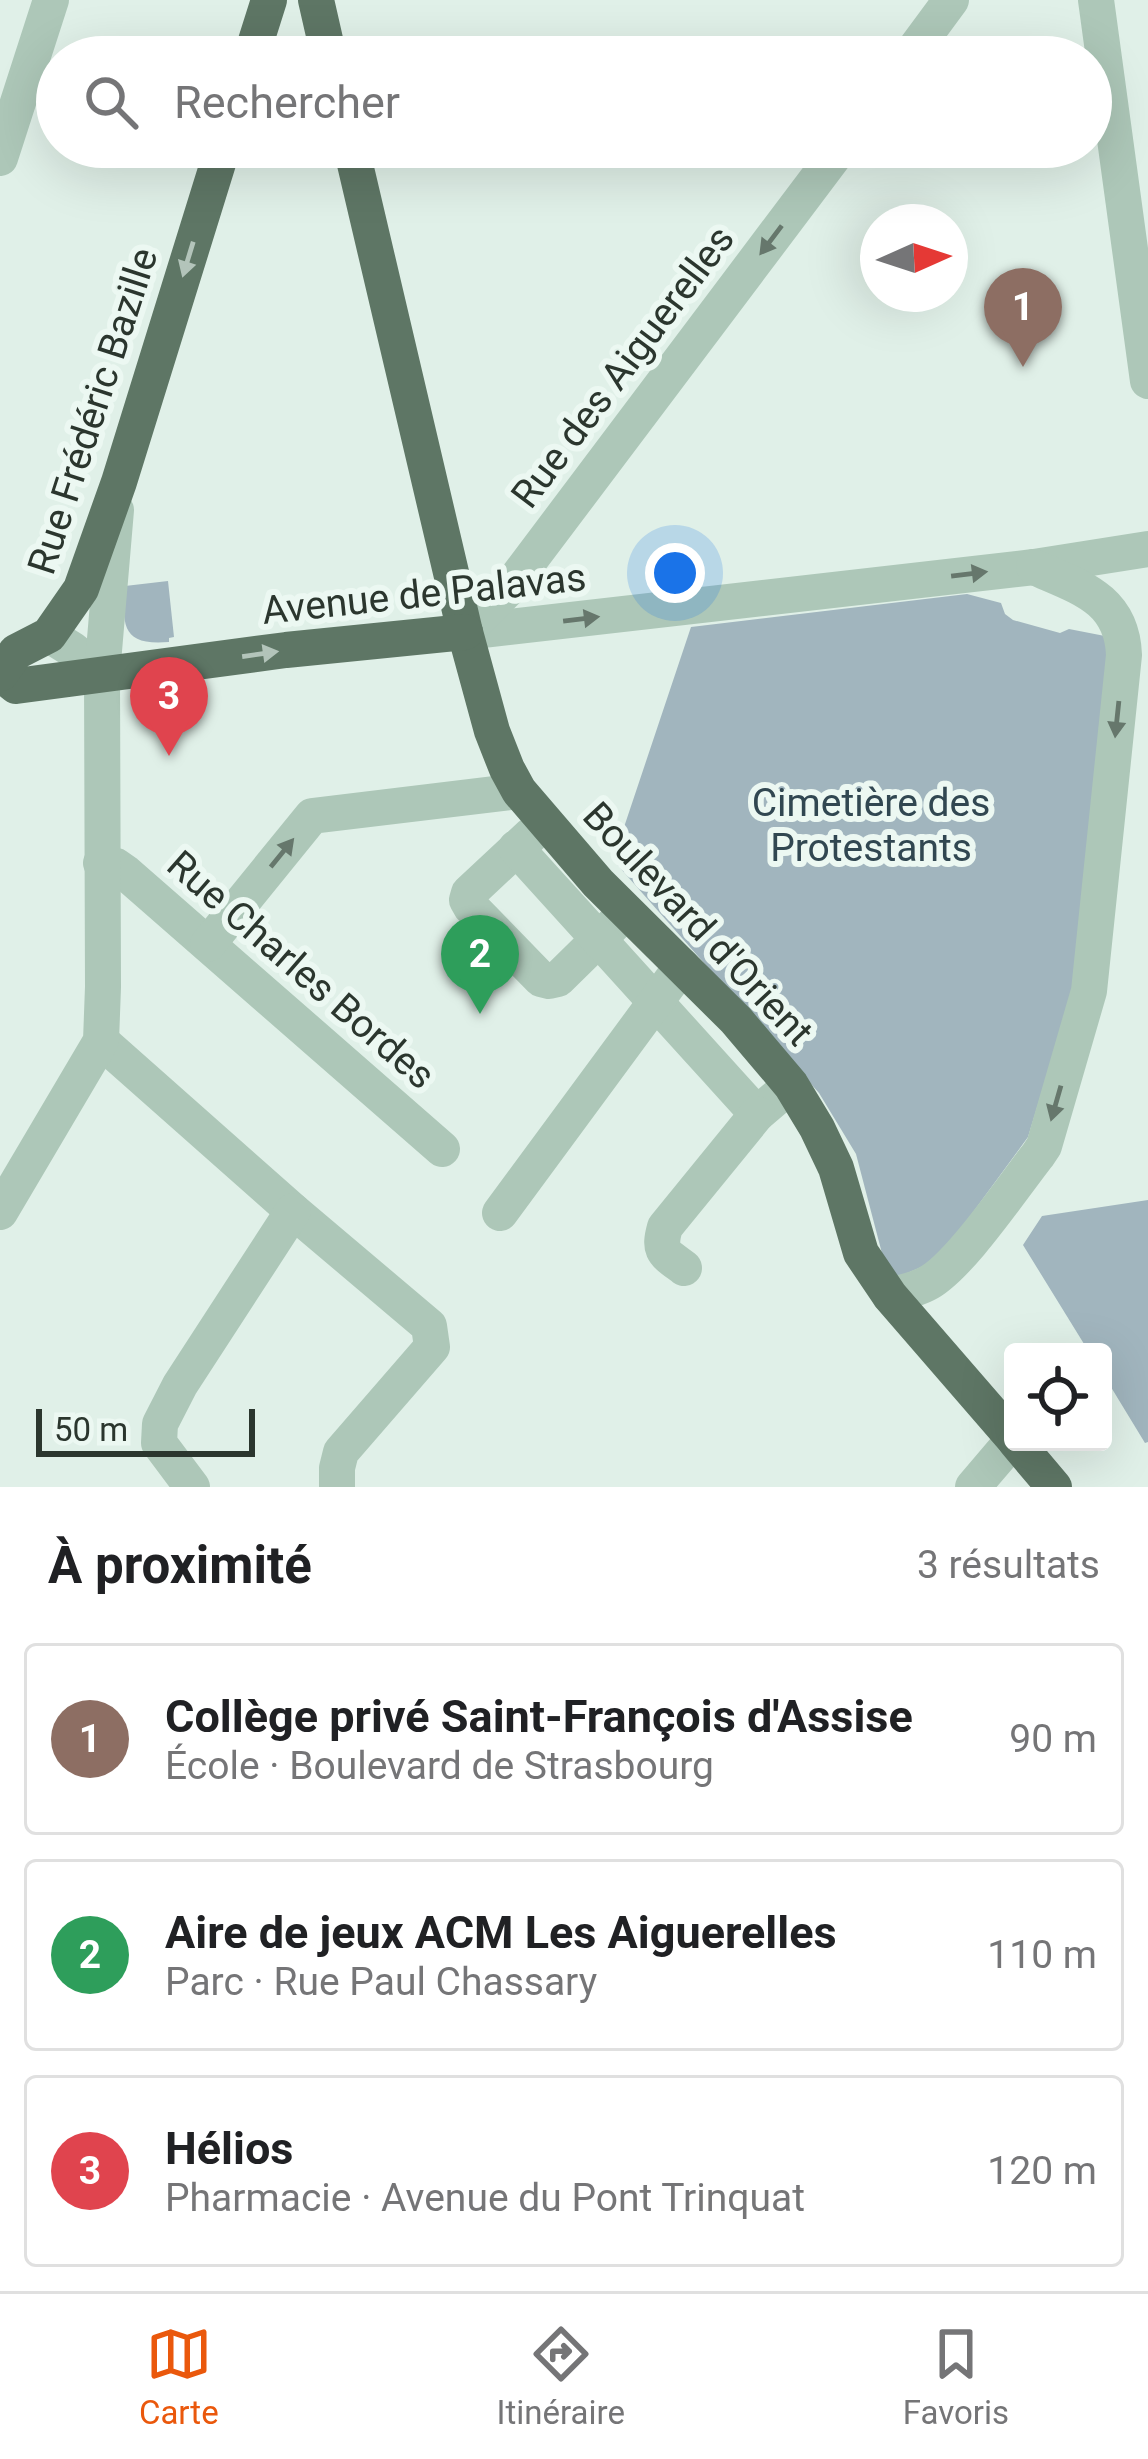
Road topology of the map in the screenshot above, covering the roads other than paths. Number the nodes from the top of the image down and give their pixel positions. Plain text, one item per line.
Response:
1 (51, 0) edge
2 (269, 0) edge
3 (316, 0) edge
4 (951, 0) edge
5 (1096, 0) edge
6 (39, 36) edge
7 (258, 36) edge
8 (324, 36) edge
9 (924, 36) edge
10 (1101, 36) edge
11 (36, 46) edge
12 (1112, 117) edge
13 (0, 158) edge
14 (216, 168) edge
15 (356, 168) edge
16 (825, 168) edge
17 (1148, 381) edge
18 (119, 482) junction
19 (1148, 548) edge
20 (1034, 567) junction
21 (465, 632) junction
22 (1136, 632) edge
23 (49, 635) junction
24 (0, 673) edge
25 (102, 674) junction
26 (519, 791) junction
27 (545, 821) junction
28 (516, 848) junction
29 (101, 863) junction
30 (626, 910) junction
31 (599, 940) junction
32 (208, 944) junction
33 (682, 966) junction
34 (655, 1002) junction
35 (100, 1041) junction
36 (791, 1085) junction
37 (757, 1114) junction
38 (442, 1149) dead end
39 (293, 1211) junction
40 (0, 1212) edge
41 (500, 1214) dead end
42 (684, 1268) dead end
43 (890, 1296) junction
44 (1004, 1428) edge
45 (1004, 1451) edge
46 (1023, 1451) edge
47 (192, 1487) edge
48 (337, 1487) edge
49 (973, 1487) edge
50 (1054, 1487) edge

1 - 6 street
2 - 7 main road
3 - 8 main road
4 - 9 street
5 - 10 street
11 - 13 street
12 - 17 street
14 -> 18 main road, Rue Frédéric Bazille
15 - 21 main road, Boulevard d'Orient
16 -> 21 street, Rue des Aiguerelles
18 - 23 main road, Rue Frédéric Bazille
18 - 25 street
19 - 20 street, Avenue de Palavas
21 -> 20 street, Avenue de Palavas
20 - 22 street
25 -> 21 main road, Avenue de Palavas
21 - 26 main road, Boulevard d'Orient
22 -> 43 street
23 - 24 main road, Rue Frédéric Bazille
23 - 25 street
24 - 25 main road, Avenue de Palavas
25 - 29 street
26 - 27 main road, Boulevard d'Orient
32 -> 26 street
27 - 28 street
27 - 30 main road, Boulevard d'Orient
28 - 31 street
28 - 31 street
29 - 32 street, Rue Charles Bordes
29 - 35 street
30 - 31 street
30 - 33 main road, Boulevard d'Orient
31 - 34 street
32 - 38 street, Rue Charles Bordes
33 - 34 street
33 - 36 main road, Boulevard d'Orient
34 - 37 street
34 - 41 street
35 - 39 street
35 - 40 street
36 - 37 street
36 - 43 main road, Boulevard d'Orient
37 - 42 street
39 - 47 street
39 - 48 street
43 - 44 main road, Boulevard d'Orient
45 - 49 street
46 - 50 main road, Boulevard d'Orient

